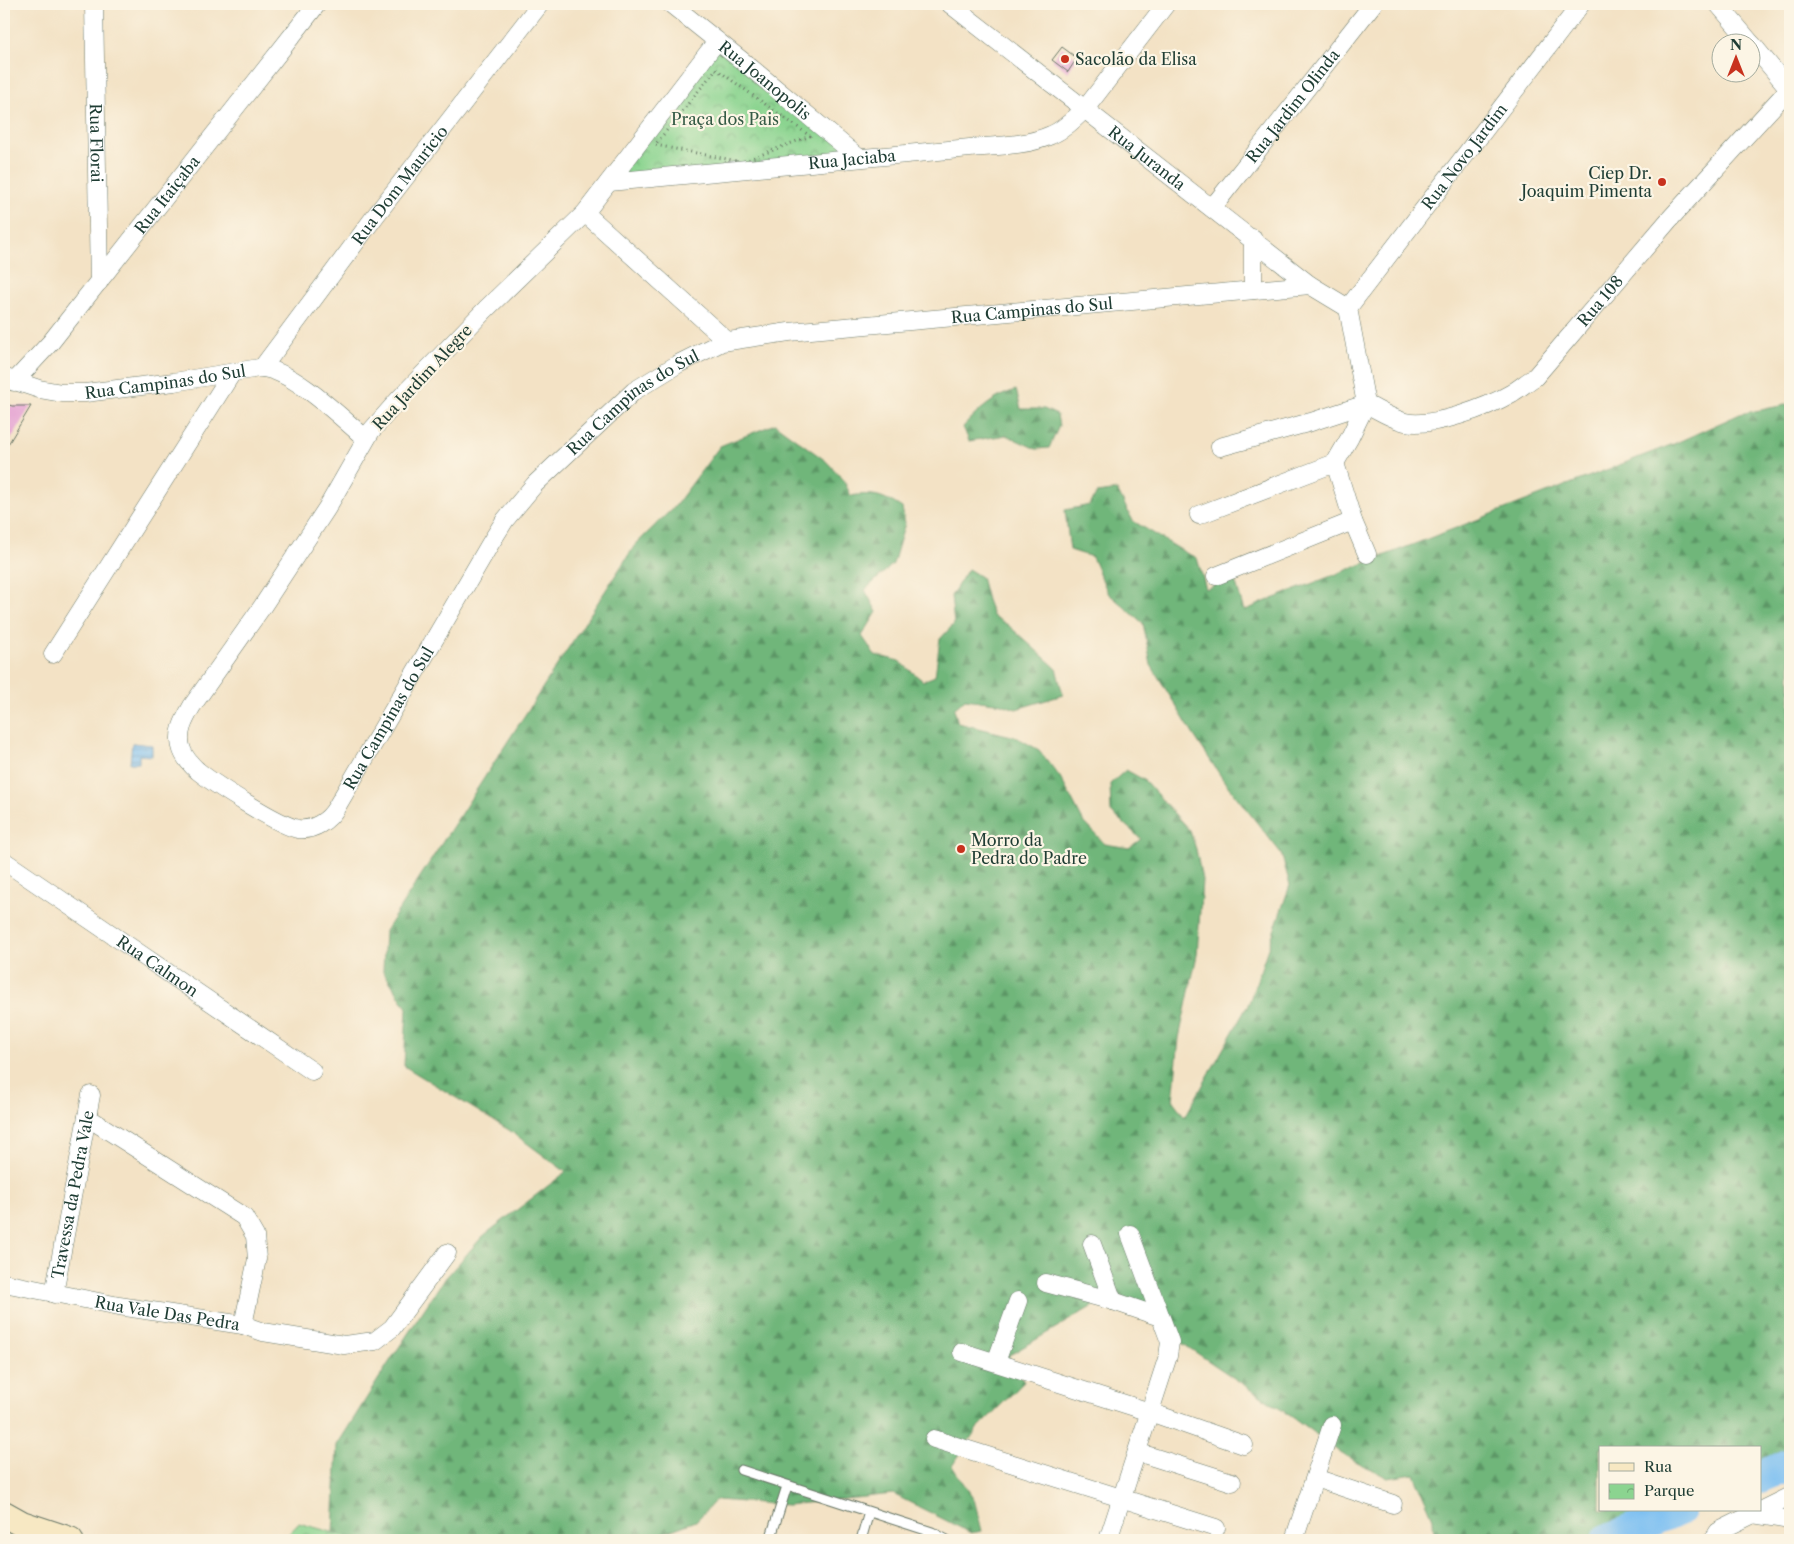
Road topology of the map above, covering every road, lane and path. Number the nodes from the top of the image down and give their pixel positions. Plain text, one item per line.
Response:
1 (94, 4) edge
2 (317, 4) edge
3 (540, 4) edge
4 (671, 4) edge
5 (1166, 4) edge
6 (1373, 4) edge
7 (1581, 4) edge
8 (1718, 4) edge
9 (953, 5) edge
10 (1742, 32) edge
11 (717, 41) junction
12 (1762, 56) edge
13 (716, 69) joint
14 (1790, 89) edge
15 (1085, 109) junction
16 (859, 158) junction
17 (609, 182) junction
18 (1212, 208) junction
19 (585, 213) junction
20 (1253, 238) junction
21 (99, 282) junction
22 (1310, 284) junction
23 (1253, 290) junction
24 (1348, 308) junction
25 (726, 340) junction
26 (262, 368) junction
27 (232, 373) junction
28 (9, 380) edge
29 (1366, 404) junction
30 (366, 438) junction
31 (1220, 447) dead end
32 (1335, 463) junction
33 (1199, 515) dead end
34 (1353, 521) junction
35 (1367, 554) dead end
36 (1216, 576) dead end
37 (53, 654) dead end
38 (181, 748) joint
39 (4, 861) edge
40 (312, 1071) dead end
41 (91, 1095) dead end
42 (87, 1116) junction
43 (1130, 1234) dead end
44 (1092, 1244) dead end
45 (447, 1253) dead end
46 (4, 1283) edge
47 (1046, 1283) dead end
48 (54, 1294) junction
49 (1018, 1301) dead end
50 (1113, 1301) junction
51 (1160, 1317) junction
52 (243, 1325) junction
53 (962, 1352) dead end
54 (996, 1362) junction
55 (1150, 1412) junction
56 (1332, 1426) dead end
57 (934, 1439) dead end
58 (1244, 1445) dead end
59 (1137, 1452) junction
60 (741, 1470) dead end
61 (1315, 1478) junction
62 (1232, 1482) dead end
63 (787, 1486) junction
64 (1790, 1496) edge
65 (1122, 1498) junction
66 (1393, 1504) dead end
67 (1762, 1510) edge
68 (869, 1512) junction
69 (1757, 1512) edge
70 (4, 1514) edge
71 (1753, 1514) junction
72 (1790, 1520) edge
73 (1216, 1528) dead end
74 (70, 1540) edge
75 (770, 1540) edge
76 (861, 1540) edge
77 (947, 1540) edge
78 (1108, 1540) edge
79 (1294, 1540) edge
80 (1714, 1540) edge

1 - 21 street, Rua Florai
2 - 21 street, Rua Itaiçaba
3 - 26 street, Rua Dom Mauricio
4 - 11 street, Rua Joanopolis
5 - 15 street, Rua Jaciaba
6 - 18 street, Rua Jardim Olinda
7 - 24 street, Rua Novo Jardim
8 - 10 street
9 - 15 street, Rua Juranda
11 - 16 street, Rua Joanopolis
11 - 17 street, Rua Jardim Alegre
12 - 14 street
13 - 13 path
14 - 29 street, Rua 108
15 - 16 street, Rua Jaciaba
15 - 18 street, Rua Juranda
16 - 17 street, Rua Jaciaba
17 - 19 street, Rua Jardim Alegre
18 - 20 street, Rua Juranda
19 - 25 street
19 - 30 street, Rua Jardim Alegre
20 - 22 street, Rua Juranda
20 - 23 street
21 - 28 street, Rua Itaiçaba
22 - 23 street, Rua Campinas do Sul
22 - 24 street, Rua Juranda
23 - 25 street, Rua Campinas do Sul
24 - 29 street
25 - 38 street, Rua Campinas do Sul
26 - 27 street, Rua Campinas do Sul
26 - 30 street, Rua Campinas do Sul
27 - 28 street, Rua Campinas do Sul
27 - 37 street
29 - 31 street
29 - 32 street
30 - 38 street, Rua Jardim Alegre
32 - 33 street
32 - 34 street
34 - 35 street
34 - 36 street
39 - 40 street, Rua Calmon
41 - 42 street, Travessa da Pedra Vale
42 - 48 street, Travessa da Pedra Vale
42 - 52 street, Rua Vale Das Pedra
43 - 51 street
44 - 50 street
45 - 52 street
46 - 48 street, Rua Vale Das Pedra
47 - 50 street
48 - 52 street, Rua Vale Das Pedra
49 - 54 street
50 - 51 street
51 - 55 street
53 - 54 street
54 - 55 street
55 - 58 street
55 - 59 street
56 - 61 street
57 - 65 street
59 - 62 street
59 - 65 street
60 - 63 lane
61 - 66 street
61 - 79 street
63 - 68 lane
63 - 75 lane
64 - 67 street
65 - 73 street
65 - 78 street
68 - 76 lane
68 - 77 lane
69 - 71 street
70 - 74 street
71 - 72 street
71 - 80 street

